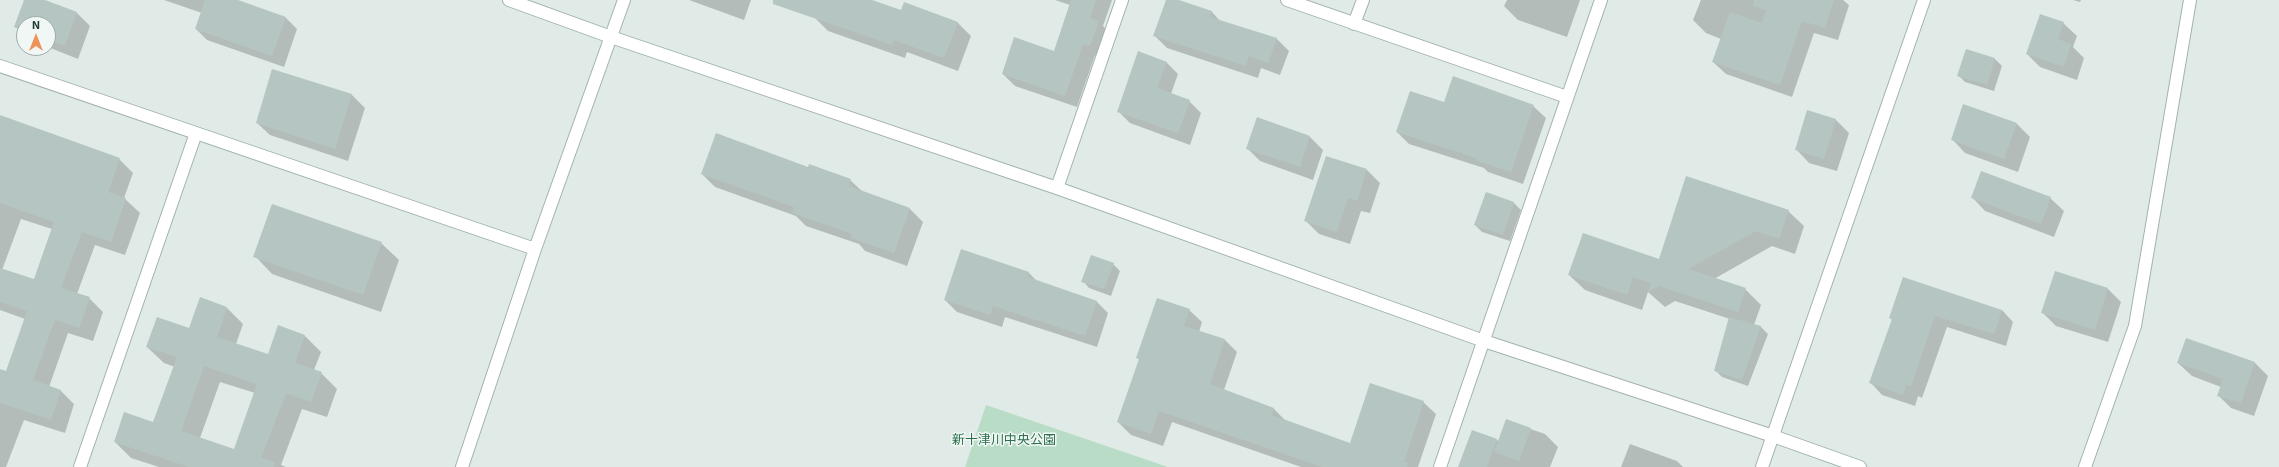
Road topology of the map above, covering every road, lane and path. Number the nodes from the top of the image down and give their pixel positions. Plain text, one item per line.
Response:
1 (509, 0) edge
2 (624, 0) edge
3 (1122, 0) edge
4 (1287, 0) edge
5 (1363, 0) edge
6 (1601, 0) edge
7 (1924, 0) edge
8 (2190, 0) edge
9 (1354, 24) junction
10 (611, 37) junction
11 (0, 66) edge
12 (1567, 97) junction
13 (196, 133) junction
14 (1057, 188) junction
15 (535, 249) junction
16 (1484, 341) junction
17 (1773, 436) junction
18 (80, 467) edge
19 (462, 467) edge
20 (1440, 467) edge
21 (1762, 467) edge
22 (1860, 467) edge
23 (2085, 467) edge

1 - 10 street
2 - 10 street
3 - 14 street
4 - 9 street
5 - 9 street
6 - 12 street
7 - 17 street
8 - 23 street
9 - 12 street
10 - 14 street
10 - 15 street
11 - 13 street
12 - 16 street
13 - 15 street
13 - 18 street
14 - 16 street
15 - 19 street
16 - 17 street
16 - 20 street
17 - 21 street
17 - 22 street

